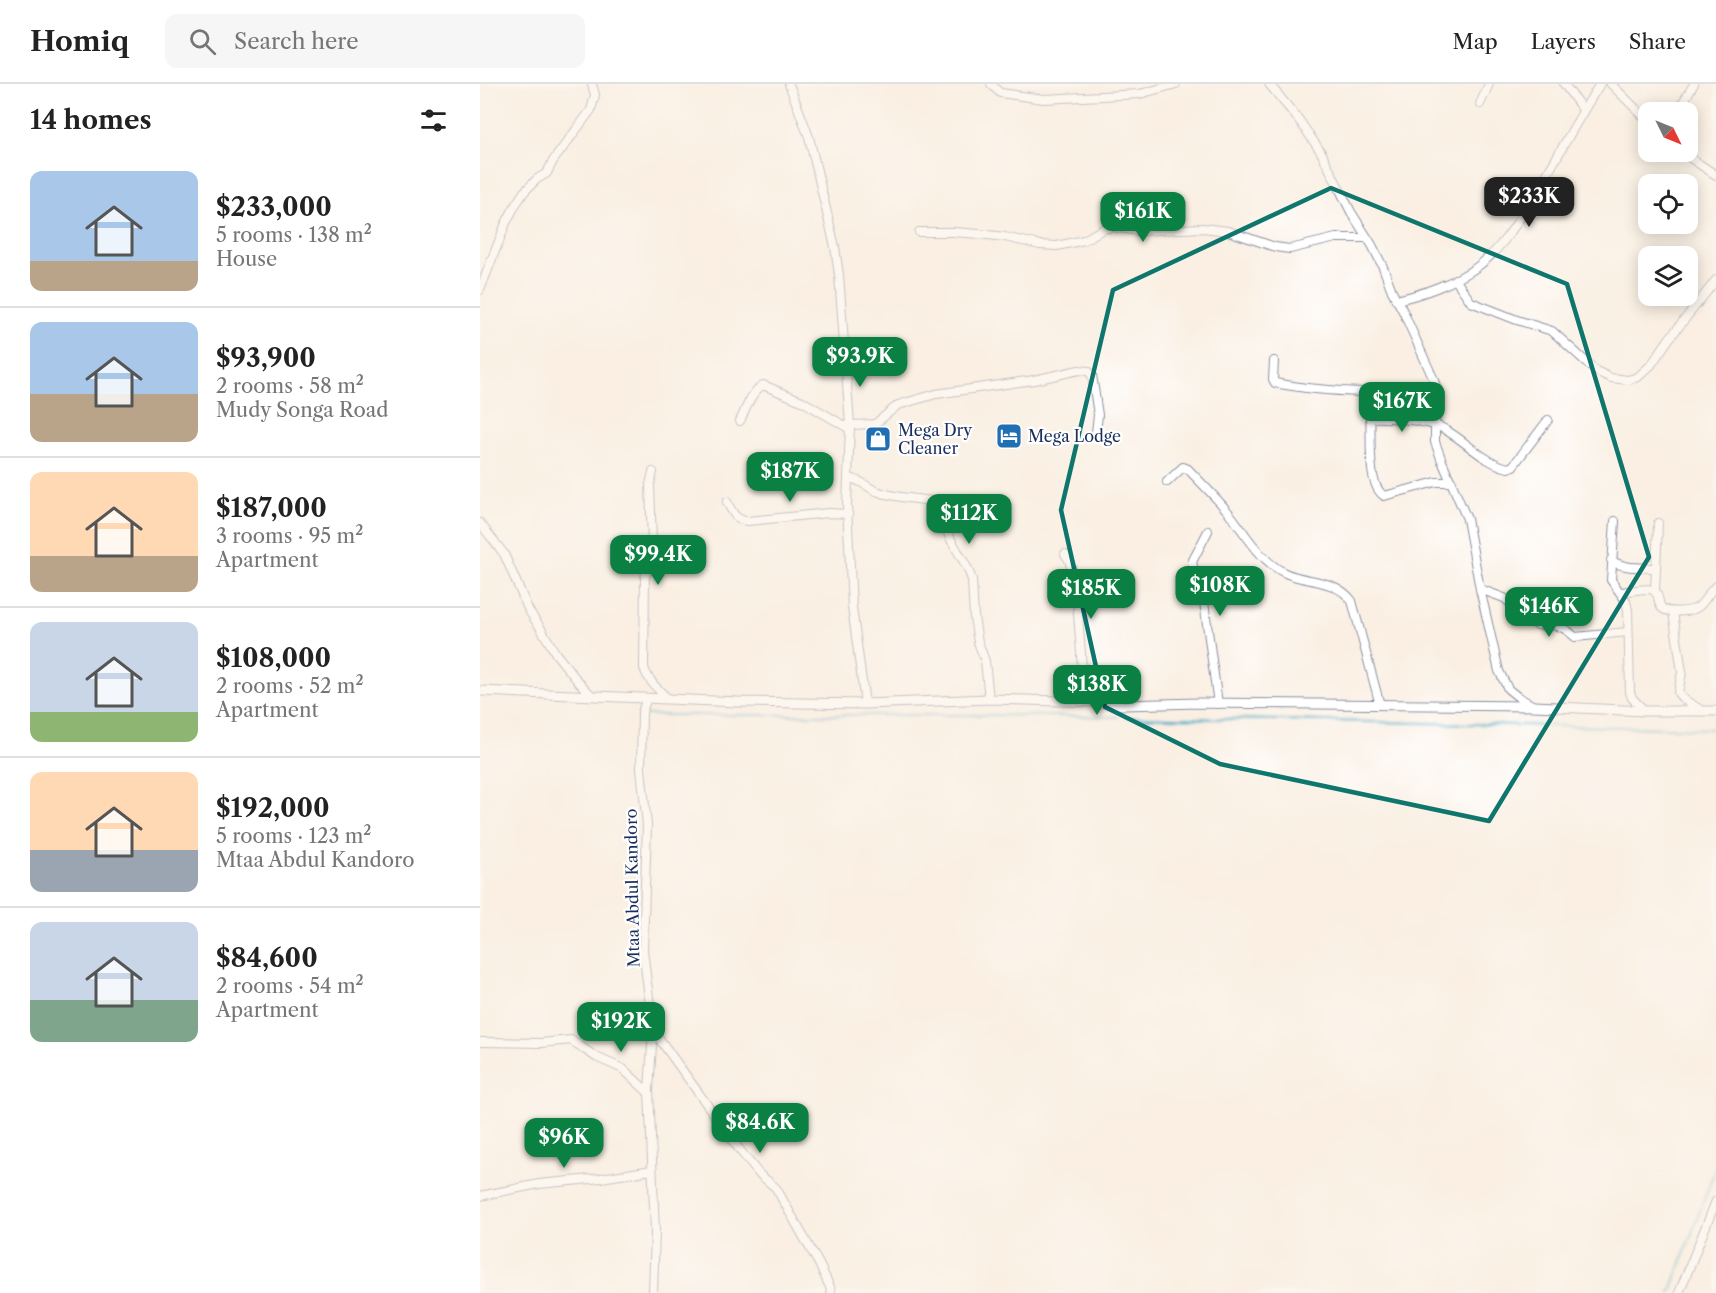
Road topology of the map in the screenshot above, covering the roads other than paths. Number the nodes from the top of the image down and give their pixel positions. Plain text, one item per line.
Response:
1 (592, 84) edge
2 (789, 84) edge
3 (991, 84) edge
4 (1127, 84) edge
5 (1176, 84) edge
6 (1269, 84) edge
7 (1489, 84) edge
8 (1564, 84) edge
9 (1600, 84) edge
10 (1611, 84) edge
11 (1694, 84) edge
12 (1126, 93) junction
13 (1683, 102) edge
14 (1480, 104) dead end
15 (1583, 110) junction
16 (1638, 111) edge
17 (1697, 162) edge
18 (1716, 175) edge
19 (919, 232) dead end
20 (1367, 238) junction
21 (1455, 279) junction
22 (1716, 280) edge
23 (480, 290) edge
24 (1415, 296) junction
25 (1396, 300) junction
26 (1402, 311) junction
27 (1274, 361) dead end
28 (1370, 418) junction
29 (1548, 420) dead end
30 (740, 421) dead end
31 (1435, 424) junction
32 (850, 427) junction
33 (1096, 432) dead end
34 (653, 472) dead end
35 (848, 478) junction
36 (1167, 482) dead end
37 (1452, 482) junction
38 (727, 502) dead end
39 (848, 514) junction
40 (1615, 521) dead end
41 (480, 523) edge
42 (1658, 523) dead end
43 (1208, 531) dead end
44 (1065, 554) dead end
45 (1611, 560) junction
46 (1655, 568) junction
47 (1716, 585) edge
48 (1480, 590) junction
49 (1655, 591) junction
50 (1620, 592) junction
51 (1673, 612) junction
52 (1628, 632) junction
53 (480, 692) edge
54 (592, 696) junction
55 (647, 698) junction
56 (668, 699) junction
57 (989, 699) junction
58 (1094, 702) junction
59 (866, 704) junction
60 (1218, 704) junction
61 (1380, 705) junction
62 (1534, 706) junction
63 (1701, 710) junction
64 (1645, 711) junction
65 (1716, 711) edge
66 (653, 1030) junction
67 (480, 1042) edge
68 (649, 1093) junction
69 (652, 1170) junction
70 (480, 1196) edge
71 (1716, 1201) edge
72 (653, 1293) edge
73 (831, 1293) edge
74 (1680, 1293) edge

1 - 23 street
2 - 32 street
3 - 12 street
4 - 12 street
5 - 12 street
6 - 20 street
7 - 14 street
8 - 15 street
9 - 15 street
10 - 16 street
11 - 13 street
15 - 21 street
17 - 18 street
19 - 20 street
20 - 25 street
21 - 22 street
21 - 24 street
24 - 25 street
24 - 26 street
25 - 26 street
26 - 31 street
27 - 28 street
28 - 31 street
28 - 37 street
29 - 31 street
30 - 32 street
31 - 37 street
32 - 33 street
32 - 35 street
34 - 56 street
35 - 39 street
35 - 57 street
36 - 61 street
37 - 48 street
38 - 39 street
39 - 59 street
40 - 45 street
41 - 54 street
42 - 46 street
43 - 60 street
44 - 58 street
45 - 46 street
45 - 50 street
46 - 49 street
47 - 51 street
48 - 52 street
48 - 62 street
49 - 50 street
49 - 51 street
50 - 52 street
51 - 63 street
52 - 64 street
53 - 54 main road
54 - 55 main road
55 - 56 main road
55 - 66 street, Mtaa Abdul Kandoro
56 - 59 main road
57 - 58 main road
57 - 59 main road
58 - 60 main road
60 - 61 main road
61 - 62 main road
62 - 64 main road
63 - 64 main road
63 - 65 main road
66 - 68 street, Mtaa Abdul Kandoro
66 - 73 street
67 - 68 street
68 - 69 street, Mtaa Abdul Kandoro
69 - 70 street
69 - 72 street, Mtaa Abdul Kandoro
71 - 74 street

